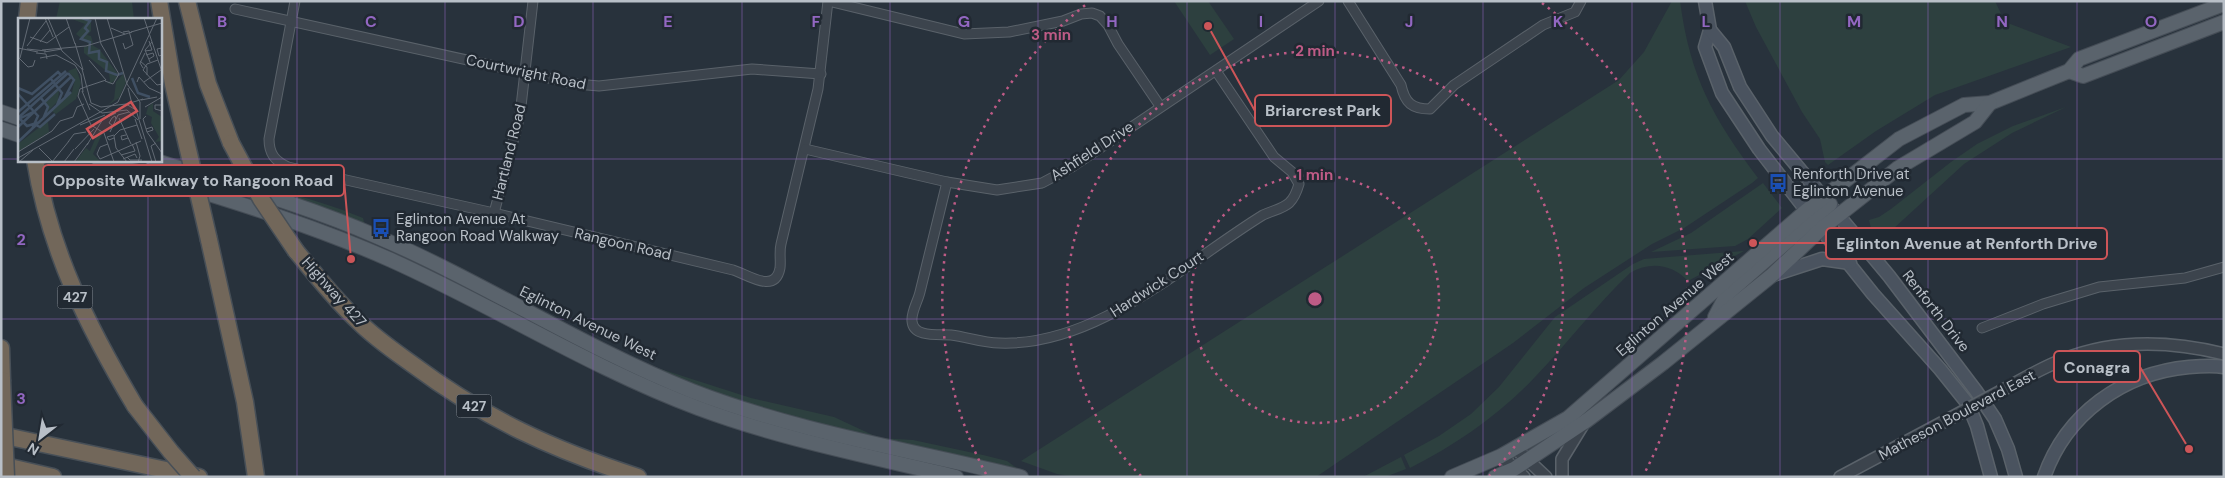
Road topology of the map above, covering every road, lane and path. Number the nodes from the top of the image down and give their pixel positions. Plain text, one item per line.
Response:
1 (29, 1) edge
2 (159, 1) edge
3 (187, 1) edge
4 (295, 1) edge
5 (533, 1) edge
6 (828, 1) edge
7 (1319, 1) edge
8 (1348, 1) edge
9 (1581, 1) edge
10 (1705, 1) edge
11 (2224, 4) edge
12 (235, 9) dead end
13 (27, 18) edge
14 (292, 20) junction
15 (2224, 22) edge
16 (1710, 30) junction
17 (2069, 71) junction
18 (1216, 72) junction
19 (524, 74) junction
20 (821, 74) junction
21 (1990, 103) junction
22 (1160, 106) junction
23 (1, 112) edge
24 (18, 118) edge
25 (1, 129) edge
26 (18, 135) edge
27 (805, 149) junction
28 (35, 161) edge
29 (102, 161) edge
30 (156, 161) edge
31 (947, 182) junction
32 (1831, 206) junction
33 (494, 213) junction
34 (1814, 220) junction
35 (1850, 263) junction
36 (2224, 267) edge
37 (1771, 276) junction
38 (1727, 303) junction
39 (1982, 328) dead end
40 (1, 348) edge
41 (2224, 354) edge
42 (2224, 367) edge
43 (2, 380) edge
44 (1586, 421) junction
45 (1, 435) edge
46 (1515, 448) junction
47 (1501, 456) junction
48 (1527, 460) junction
49 (1, 465) edge
50 (1519, 473) edge
51 (6, 477) edge
52 (53, 477) edge
53 (193, 477) edge
54 (199, 477) edge
55 (256, 477) edge
56 (638, 477) edge
57 (956, 477) edge
58 (1021, 477) edge
59 (1452, 477) edge
60 (1495, 477) edge
61 (1546, 477) edge
62 (1562, 477) edge
63 (1840, 477) edge
64 (1991, 477) edge
65 (2016, 477) edge
66 (2044, 477) edge

1 - 13 highway
2 - 55 highway, bridge
3 - 56 highway, Highway 427 / 427, bridge
4 - 14 street, Rangoon Road
5 - 19 street, Hartland Road
6 - 20 street, Rangoon Road
6 - 22 street
7 - 18 street, Ashfield Drive
8 - 9 street
10 - 16 main road, Renforth Drive
11 - 17 main road, Eglinton Avenue West
12 - 14 street, Courtwright Road
14 - 19 street, Courtwright Road
14 - 33 street, Rangoon Road
15 - 17 main road, Eglinton Avenue West
16 - 32 main road, Renforth Drive
16 - 34 main road, Renforth Drive
17 - 21 main road, Eglinton Avenue West
18 - 22 street, Ashfield Drive
18 - 31 street, Hardwick Court
19 - 20 street, Courtwright Road
19 - 33 street, Hartland Road
20 - 27 street, Rangoon Road
21 - 32 main road, Eglinton Avenue West
21 - 32 main road, Eglinton Avenue West
22 - 31 street, Ashfield Drive
23 - 24 main road
25 - 26 main road
27 - 31 street, Ashfield Drive
27 - 33 street, Rangoon Road
28 - 53 highway, 427, bridge
29 - 57 main road, Eglinton Avenue West
30 - 58 main road, Eglinton Avenue West
32 - 34 main road, Eglinton Avenue West
32 - 34 main road, Eglinton Avenue West
32 - 65 main road, Renforth Drive
34 - 35 main road, Renforth Drive
34 - 37 main road, Eglinton Avenue West
34 - 38 main road, Eglinton Avenue West
34 - 46 main road, Eglinton Avenue West
35 - 37 main road
35 - 64 main road, Renforth Drive
36 - 39 street
37 - 38 main road, Eglinton Avenue West
38 - 44 main road, Eglinton Avenue West
40 - 43 highway
41 - 63 street, Matheson Boulevard East, bridge
42 - 66 main road
43 - 51 highway, bridge
44 - 48 main road, Eglinton Avenue West
44 - 62 street
45 - 54 highway
46 - 47 main road, Eglinton Avenue West
46 - 48 street
47 - 50 street
47 - 59 main road, Eglinton Avenue West
48 - 50 main road, Eglinton Avenue West
48 - 61 street
49 - 52 highway
50 - 60 main road, Eglinton Avenue West

